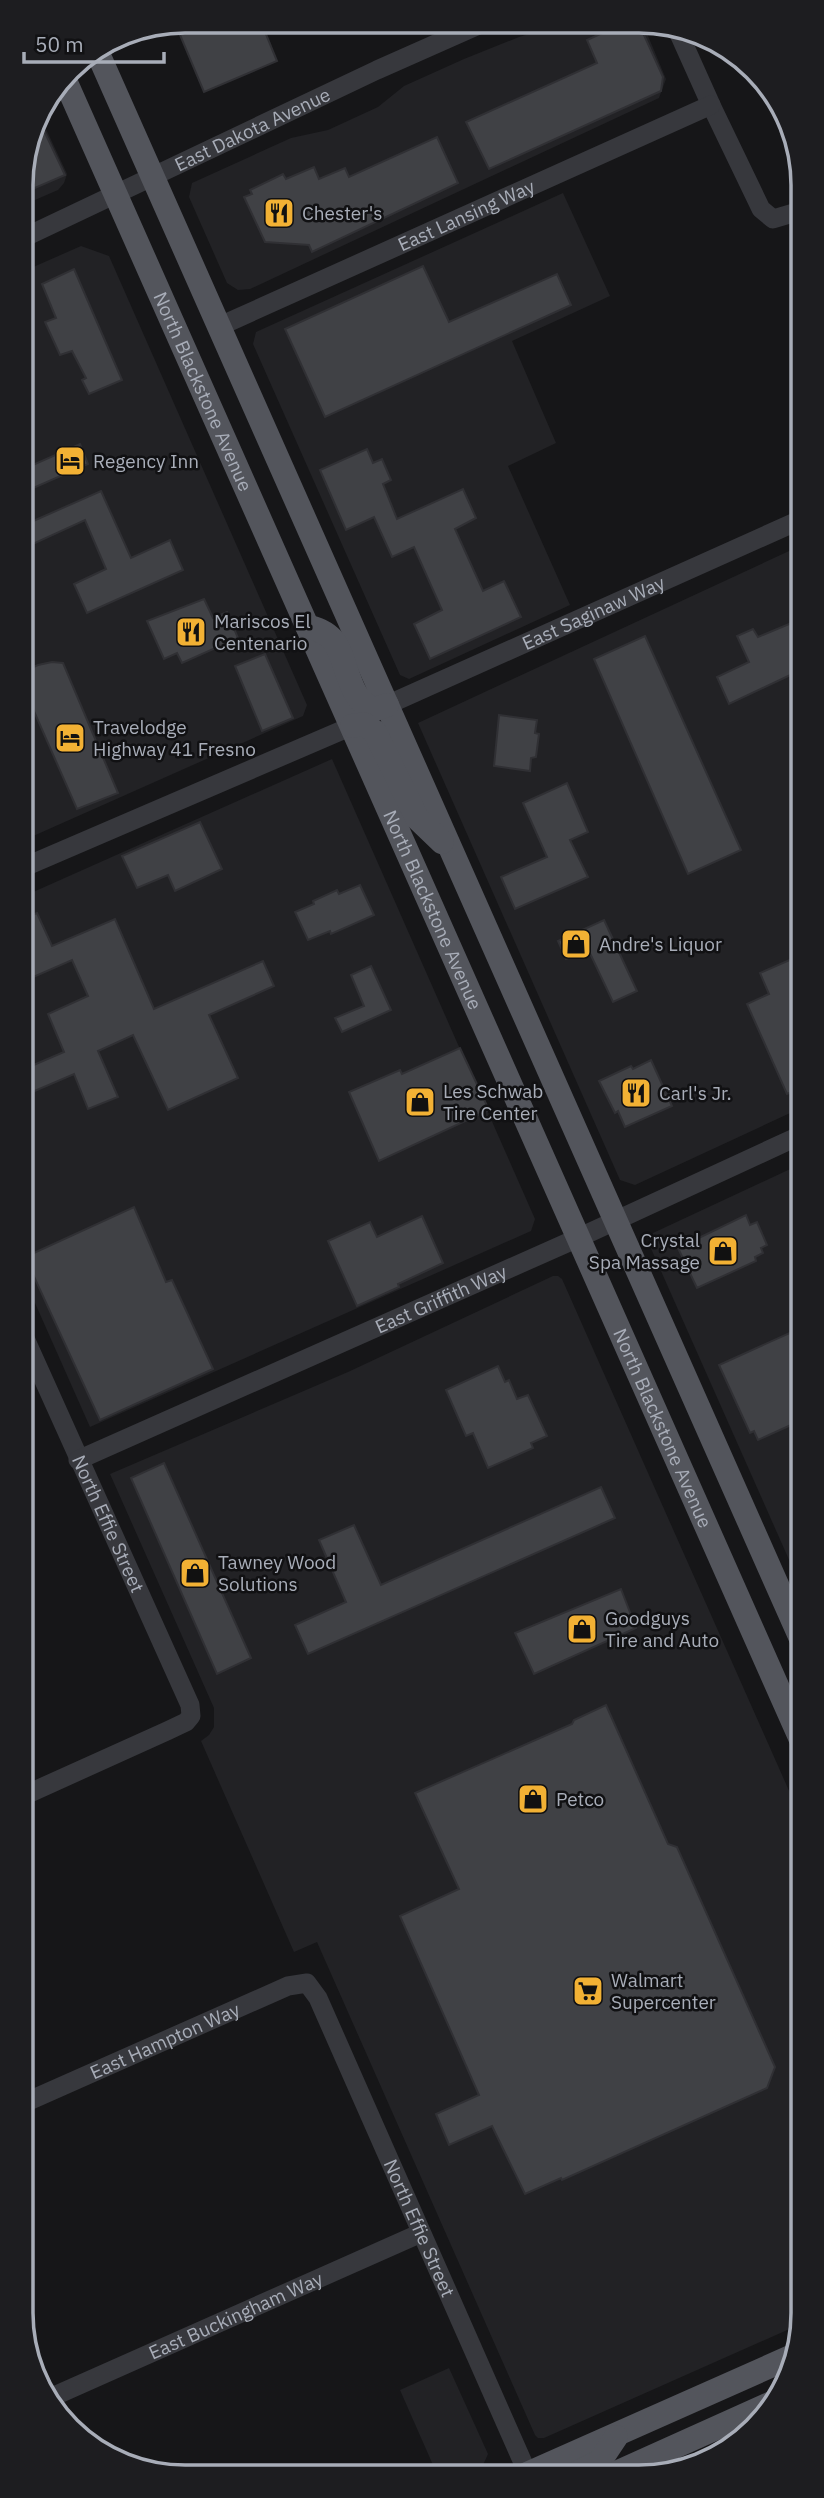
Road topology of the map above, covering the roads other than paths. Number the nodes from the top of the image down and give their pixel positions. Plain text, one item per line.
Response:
1 (461, 33) edge
2 (682, 39) edge
3 (100, 60) edge
4 (69, 88) edge
5 (711, 105) junction
6 (152, 176) junction
7 (116, 194) junction
8 (791, 214) edge
9 (34, 233) edge
10 (219, 327) junction
11 (791, 524) edge
12 (307, 626) junction
13 (387, 705) junction
14 (352, 726) junction
15 (451, 849) junction
16 (34, 863) edge
17 (791, 1140) edge
18 (615, 1221) junction
19 (578, 1238) junction
20 (33, 1358) edge
21 (78, 1460) junction
22 (790, 1615) edge
23 (790, 1716) edge
24 (33, 1791) edge
25 (307, 1983) joint
26 (33, 2099) edge
27 (421, 2233) junction
28 (783, 2361) edge
29 (770, 2366) junction
30 (58, 2394) edge
31 (754, 2411) edge
32 (716, 2428) junction
33 (619, 2433) junction
34 (524, 2465) edge
35 (548, 2465) edge
36 (591, 2465) edge
37 (634, 2465) edge

1 - 6 street, East Dakota Avenue
2 - 5 street
3 - 6 main road
4 - 7 main road, North Blackstone Avenue
5 - 8 street
5 - 10 street, East Lansing Way
6 - 7 street, East Dakota Avenue
6 - 10 main road
7 - 9 street, East Dakota Avenue
7 - 12 main road, North Blackstone Avenue
10 - 13 main road
11 - 13 street, East Saginaw Way
12 - 13 main road
12 - 14 main road, North Blackstone Avenue
13 - 15 main road
14 - 15 main road
14 - 16 street
14 - 19 main road, North Blackstone Avenue
15 - 18 main road
17 - 18 street, East Griffith Way
18 - 19 street, East Griffith Way
18 - 22 main road
19 - 21 street, East Griffith Way
19 - 23 main road, North Blackstone Avenue
20 - 21 street, North Effie Street
21 - 24 street, North Effie Street
25 - 26 street, East Hampton Way
25 - 27 street, North Effie Street
27 - 30 street, East Buckingham Way
27 - 34 street, North Effie Street
28 - 29 main road
29 - 32 main road
29 - 33 main road
31 - 32 main road
32 - 37 main road
33 - 35 main road
33 - 36 main road

